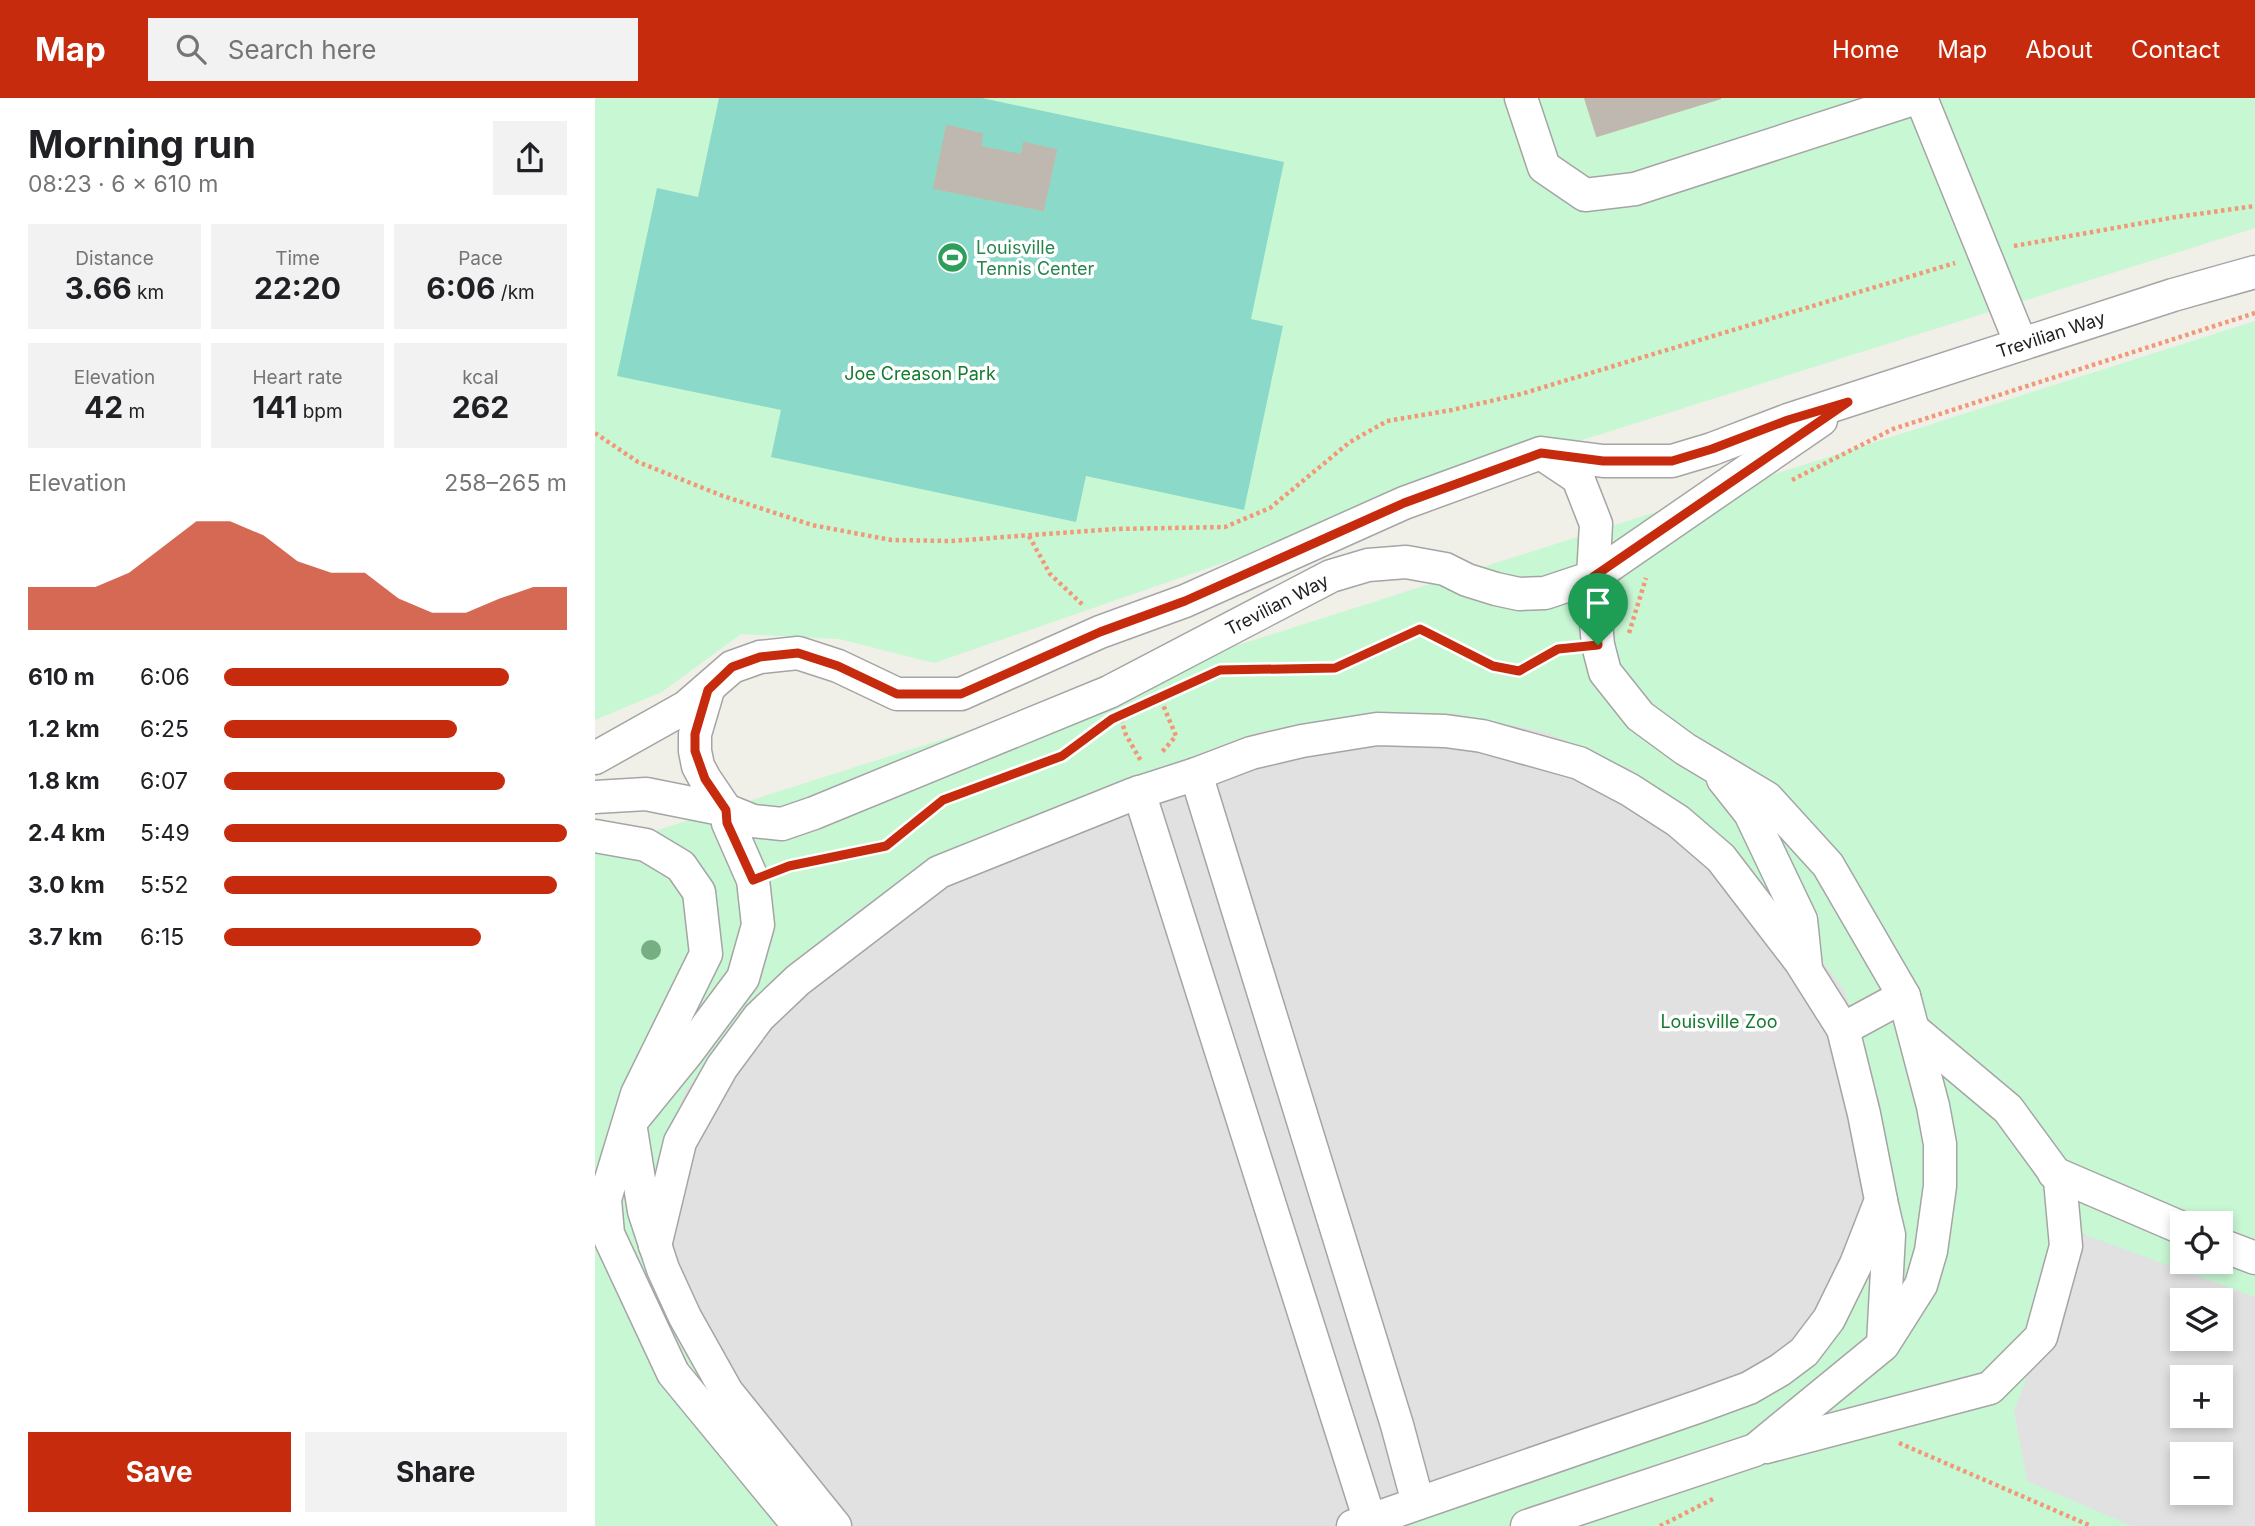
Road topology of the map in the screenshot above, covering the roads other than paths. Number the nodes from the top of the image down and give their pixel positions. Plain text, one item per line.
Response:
1 (1521, 98) edge
2 (1918, 98) edge
3 (2255, 272) edge
4 (2021, 344) junction
5 (1848, 402) junction
6 (1541, 453) junction
7 (1593, 577) junction
8 (708, 690) junction
9 (595, 758) edge
10 (1711, 765) junction
11 (1196, 774) junction
12 (1139, 792) junction
13 (595, 797) edge
14 (726, 810) junction
15 (595, 836) edge
16 (1807, 973) junction
17 (1904, 996) junction
18 (1843, 1029) junction
19 (1915, 1031) junction
20 (630, 1123) junction
21 (2055, 1173) junction
22 (1881, 1200) junction
23 (2170, 1223) edge
24 (655, 1246) junction
25 (2233, 1250) edge
26 (2255, 1258) edge
27 (1883, 1345) junction
28 (1755, 1450) junction
29 (1418, 1503) junction
30 (1362, 1524) edge
31 (799, 1526) edge
32 (835, 1526) edge
33 (1527, 1526) edge

1 - 2 street
2 - 4 street
3 - 4 street, Trevilian Way
4 - 5 street, Trevilian Way
5 - 6 street, Trevilian Way
5 - 7 street, Trevilian Way
6 - 7 street
6 - 8 street, Trevilian Way
7 - 10 street
7 - 14 street, Trevilian Way
8 - 9 street, Trevilian Way
8 - 14 street
10 - 16 street
10 - 17 street
11 - 12 street
11 - 16 street
11 - 29 street
12 - 24 street
12 - 30 street
13 - 14 street, Trevilian Way
14 - 20 street
15 - 20 street
16 - 18 street
17 - 18 street
17 - 19 street
18 - 22 street
19 - 21 street
19 - 27 street
20 - 24 street
20 - 31 street
21 - 23 street
21 - 28 street
22 - 27 street
22 - 29 street
24 - 32 street
25 - 26 street
27 - 28 street
28 - 33 street
29 - 30 street

